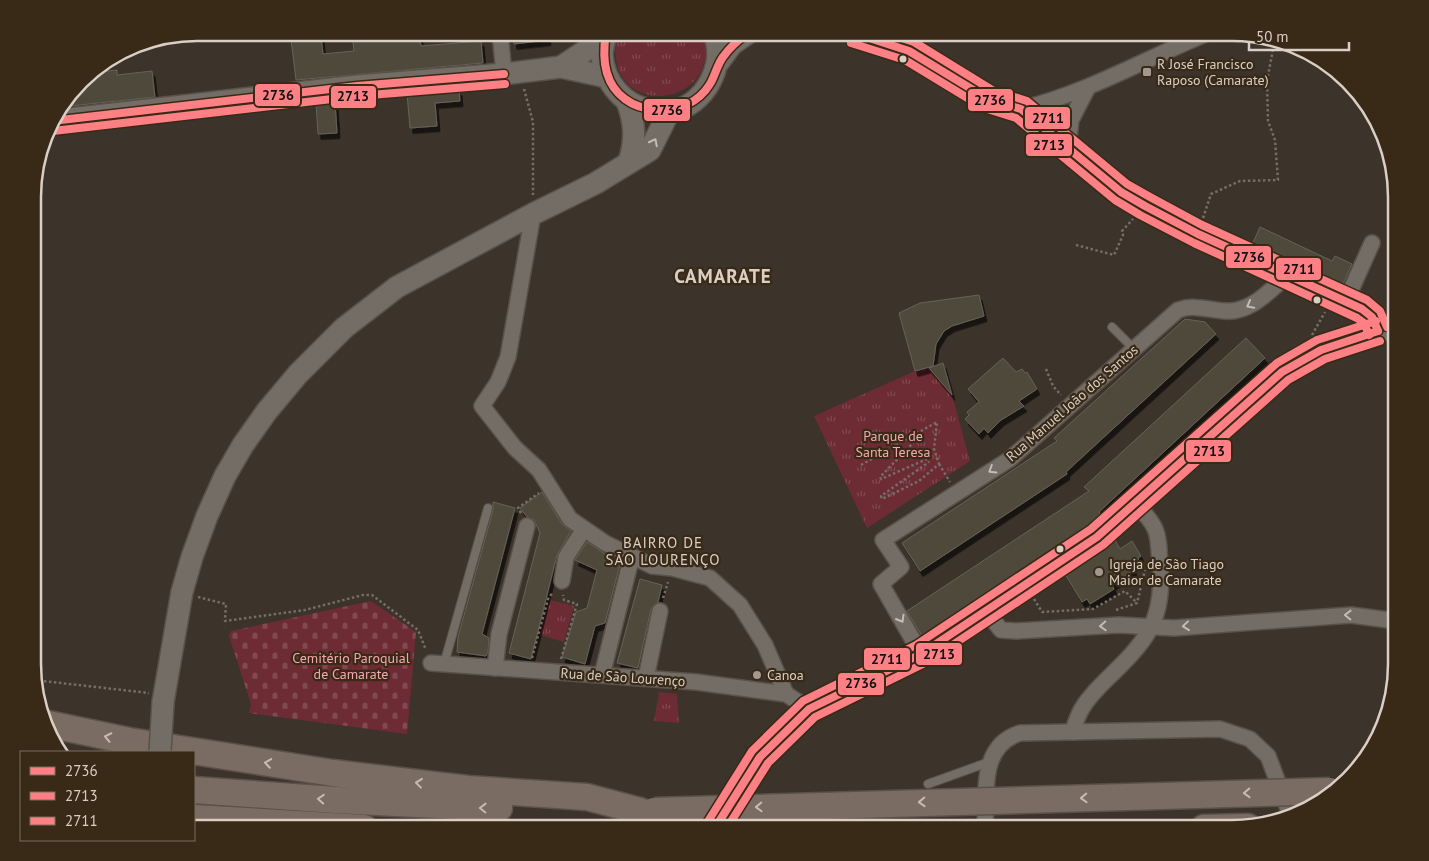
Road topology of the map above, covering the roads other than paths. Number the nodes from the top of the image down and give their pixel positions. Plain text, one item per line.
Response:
1 (502, 41) edge
2 (596, 41) edge
3 (604, 41) edge
4 (717, 41) edge
5 (736, 41) edge
6 (881, 41) edge
7 (1181, 41) edge
8 (718, 64) junction
9 (561, 66) junction
10 (509, 73) junction
11 (607, 77) junction
12 (1087, 89) junction
13 (627, 101) junction
14 (1020, 110) junction
15 (669, 112) junction
16 (61, 121) edge
17 (1068, 147) junction
18 (629, 162) junction
19 (533, 214) junction
20 (1372, 243) dead end
21 (1288, 274) junction
22 (1340, 298) junction
23 (1112, 327) dead end
24 (1387, 329) edge
25 (1134, 349) junction
26 (1136, 504) junction
27 (488, 508) dead end
28 (527, 526) dead end
29 (584, 529) junction
30 (632, 556) junction
31 (562, 581) road end
32 (986, 611) junction
33 (660, 612) road end
34 (1387, 620) edge
35 (1152, 626) junction
36 (921, 654) junction
37 (438, 664) joint
38 (494, 668) junction
39 (602, 675) junction
40 (646, 678) junction
41 (786, 694) junction
42 (809, 710) junction
43 (54, 725) edge
44 (1073, 732) junction
45 (160, 751) edge
46 (193, 751) edge
47 (195, 751) edge
48 (989, 762) junction
49 (928, 784) dead end
50 (195, 790) edge
51 (1322, 791) edge
52 (1288, 809) edge
53 (647, 811) junction
54 (195, 818) edge
55 (721, 819) edge
56 (986, 819) edge
57 (228, 820) edge

1 - 10 street
2 - 9 street
3 - 11 street
4 - 8 street
5 - 8 street
6 - 14 street
7 - 12 street
8 - 15 street
9 - 10 street
9 - 11 street
10 - 16 street
11 - 13 street
12 - 14 street
12 - 17 street
13 - 15 street
13 - 18 street
14 - 17 street
18 -> 15 street
17 - 21 street
18 - 19 street
19 - 29 street
19 - 45 street, bridge
20 - 22 street
21 - 22 street
21 -> 25 street, Rua Manuel João dos Santos
22 - 24 street
23 - 25 lane
24 - 26 street
25 -> 36 street, Rua Manuel João dos Santos
26 - 32 street
26 - 35 street
27 - 37 lane
28 - 38 street
29 - 30 street
29 - 31 street
30 - 39 street
30 - 41 street
35 -> 32 street
32 - 36 street
33 - 40 street
34 -> 35 street
35 - 44 street
36 - 42 street
37 - 38 street, Rua de São Lourenço
38 - 39 street, Rua de São Lourenço
39 - 40 street, Rua de São Lourenço
40 - 41 street, Rua de São Lourenço
41 - 42 street, Rua de São Lourenço
42 - 55 street
46 -> 43 highway
44 - 48 street
44 - 52 street
53 -> 47 highway
48 - 49 lane
48 - 56 street
53 -> 50 highway
51 -> 53 highway, bridge
54 - 57 highway

